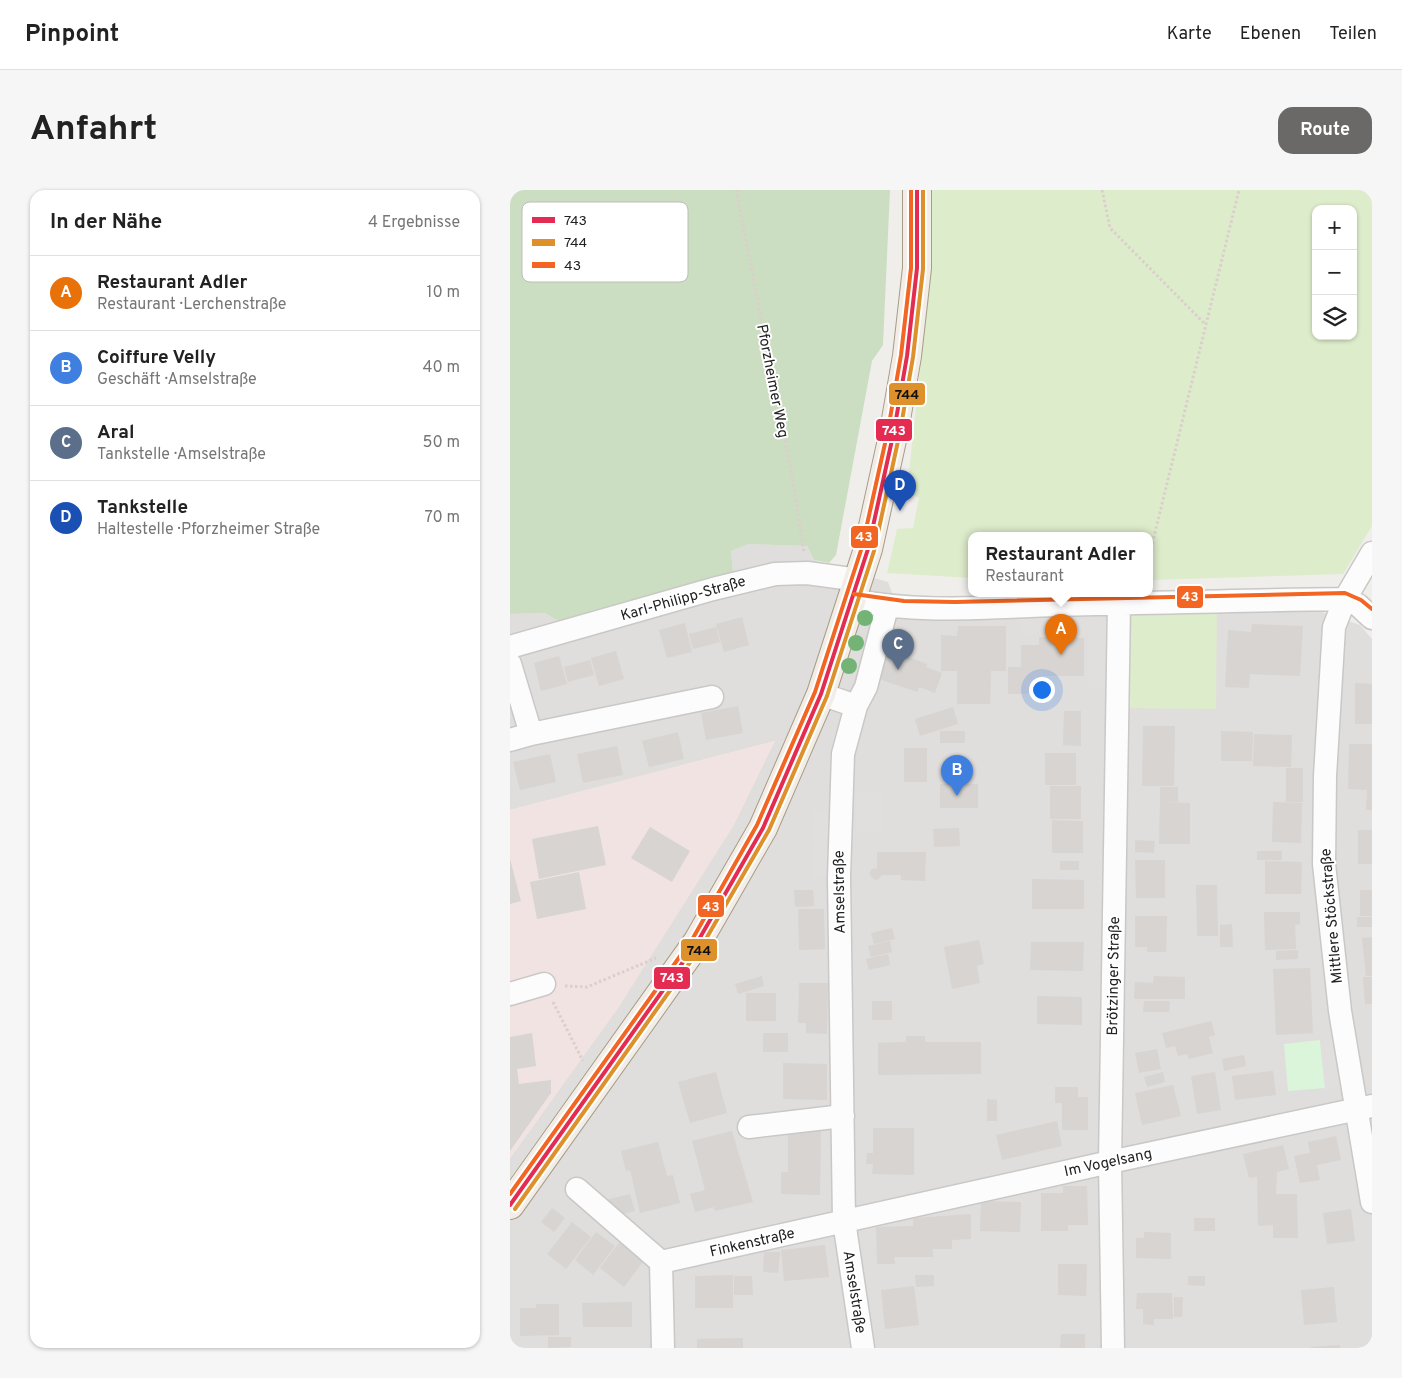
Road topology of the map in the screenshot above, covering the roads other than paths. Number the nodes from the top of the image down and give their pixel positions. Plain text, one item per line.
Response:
1 (917, 190) edge
2 (1372, 553) edge
3 (856, 590) junction
4 (1345, 599) junction
5 (1119, 604) junction
6 (887, 607) junction
7 (1372, 618) edge
8 (510, 647) edge
9 (510, 664) edge
10 (820, 694) junction
11 (712, 698) dead end
12 (856, 706) junction
13 (520, 737) edge
14 (544, 984) road end
15 (510, 994) edge
16 (1365, 1108) edge
17 (843, 1116) junction
18 (748, 1127) dead end
19 (1110, 1162) junction
20 (577, 1189) dead end
21 (1372, 1202) edge
22 (510, 1205) edge
23 (844, 1221) junction
24 (660, 1262) junction
25 (663, 1348) edge
26 (864, 1348) edge
27 (1113, 1348) edge

1 - 3 main road
2 - 4 street, Mittlere Stöckstraße
3 - 6 street, Karl-Philipp-Straße
3 - 8 street, Karl-Philipp-Straße
3 - 10 main road
4 - 5 street, Karl-Philipp-Straße
4 - 7 street
4 - 16 street, Mittlere Stöckstraße
5 - 6 street, Karl-Philipp-Straße
5 - 19 street, Brötzinger Straße
6 - 12 street, Amselstraße
9 - 13 street
10 - 12 street
10 - 22 main road
11 - 13 street
12 - 17 street, Amselstraße
14 - 15 street
16 - 19 street, Im Vogelsang
16 - 21 street, Mittlere Stöckstraße
17 - 18 street
17 - 23 street, Amselstraße
19 - 23 street, Im Vogelsang
19 - 27 street, Brötzinger Straße
20 - 24 street
23 - 24 street, Finkenstraße
23 - 26 street, Amselstraße
24 - 25 street

